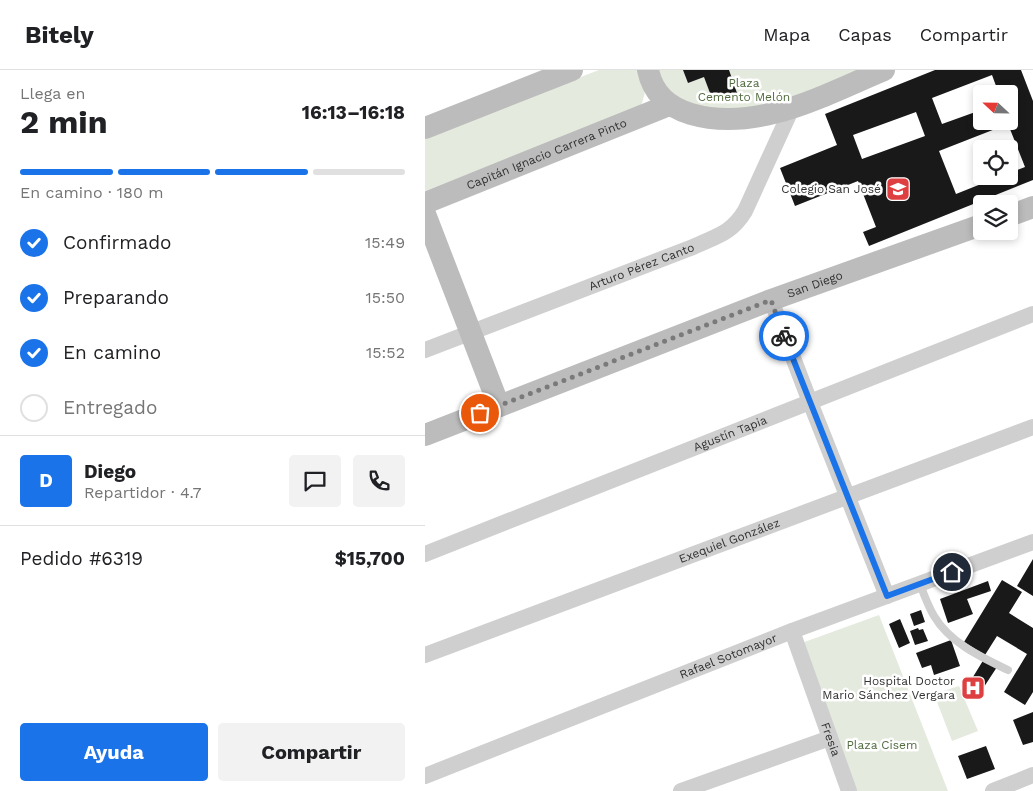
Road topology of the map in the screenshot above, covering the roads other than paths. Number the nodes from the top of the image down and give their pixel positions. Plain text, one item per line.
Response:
1 (572, 70) edge
2 (648, 70) edge
3 (884, 70) edge
4 (669, 105) junction
5 (792, 108) junction
6 (425, 128) edge
7 (425, 203) edge
8 (1033, 207) edge
9 (1018, 213) edge
10 (425, 214) edge
11 (973, 228) edge
12 (771, 300) junction
13 (1033, 314) edge
14 (470, 332) junction
15 (425, 350) edge
16 (809, 402) junction
17 (499, 406) junction
18 (1033, 427) edge
19 (425, 435) edge
20 (847, 497) junction
21 (1033, 542) edge
22 (425, 554) edge
23 (920, 584) junction
24 (887, 596) junction
25 (792, 631) junction
26 (425, 655) edge
27 (1008, 670) dead end
28 (830, 738) junction
29 (1033, 775) edge
30 (425, 776) edge
31 (681, 791) edge
32 (849, 791) edge
33 (993, 791) edge

1 - 6 street
2 - 4 street
3 - 5 street
4 - 5 street
4 - 7 street, Capitán Ignacio Carrera Pinto
5 - 14 street, Arturo Pérez Canto
8 - 9 street
10 - 14 street
11 - 12 street, San Diego
12 - 16 street
12 - 17 street, San Diego
13 - 16 street, Agustín Tapia
14 - 15 street, Arturo Pérez Canto
14 - 17 street
16 - 20 street
16 - 22 street, Agustín Tapia
17 - 19 street, San Diego
18 - 20 street, Exequiel González
20 - 24 street
20 - 26 street, Exequiel González
21 - 23 street, Rafael Sotomayor
23 - 24 street, Rafael Sotomayor
23 - 27 lane
24 - 25 street, Rafael Sotomayor
25 - 28 street, Fresia
25 - 30 street, Rafael Sotomayor
28 - 31 street
28 - 32 street, Fresia
29 - 33 street

